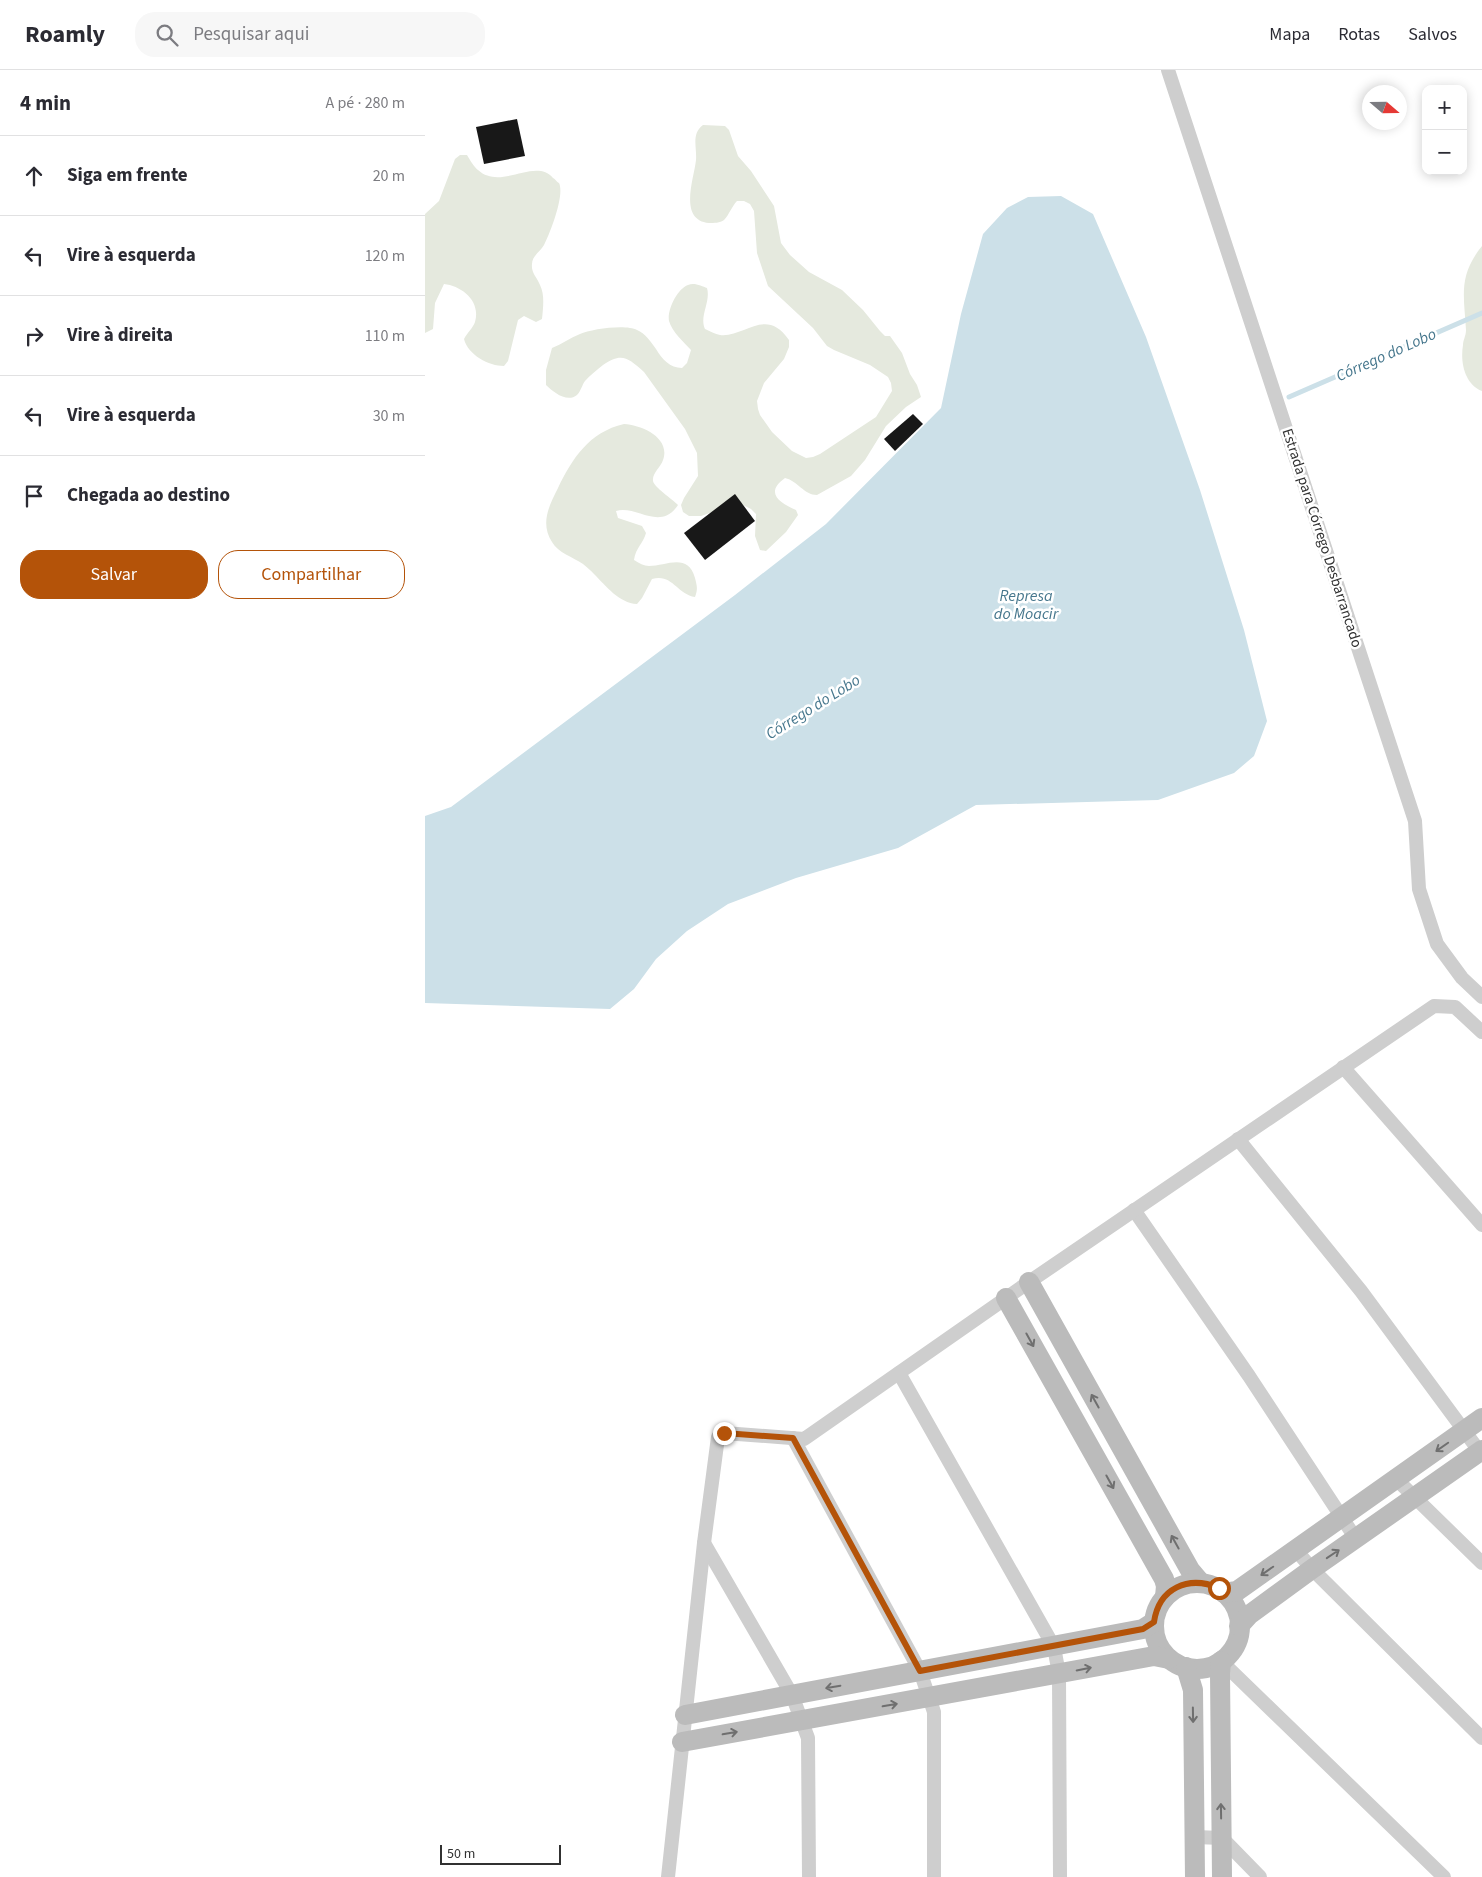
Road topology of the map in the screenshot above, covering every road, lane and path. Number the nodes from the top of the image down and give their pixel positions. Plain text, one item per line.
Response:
1 (1169, 70) edge
2 (1482, 997) edge
3 (1482, 1032) edge
4 (1343, 1067) junction
5 (1238, 1139) junction
6 (1134, 1210) junction
7 (1482, 1225) edge
8 (1029, 1282) junction
9 (1006, 1298) junction
10 (899, 1372) junction
11 (1482, 1418) edge
12 (1464, 1431) junction
13 (793, 1438) junction
14 (1481, 1451) edge
15 (1396, 1479) junction
16 (1415, 1498) junction
17 (1341, 1518) junction
18 (1356, 1539) junction
19 (704, 1543) junction
20 (1296, 1550) junction
21 (1482, 1563) edge
22 (1312, 1569) junction
23 (1201, 1583) junction
24 (1225, 1593) junction
25 (1165, 1597) junction
26 (1154, 1622) junction
27 (1239, 1626) junction
28 (1054, 1647) junction
29 (1221, 1661) junction
30 (1177, 1663) junction
31 (920, 1671) junction
32 (1059, 1674) junction
33 (791, 1695) junction
34 (929, 1698) junction
35 (685, 1715) junction
36 (801, 1720) junction
37 (1482, 1738) edge
38 (682, 1742) junction
39 (1195, 1837) junction
40 (1222, 1838) junction
41 (668, 1877) edge
42 (809, 1877) edge
43 (934, 1877) edge
44 (1060, 1877) edge
45 (1195, 1877) edge
46 (1222, 1877) edge
47 (1261, 1877) edge
48 (1444, 1877) edge

1 - 2 street, Estrada para Córrego Desbarrancado
3 - 4 street
4 - 5 street
4 - 7 street
5 - 6 street
5 - 12 street
6 - 8 street
6 - 17 street
8 - 9 street
23 -> 8 street
9 - 10 street
9 -> 25 street
10 - 13 street
10 - 28 street
11 - 12 street
12 - 14 street
12 -> 15 street
13 - 19 street
13 - 31 street
14 - 16 street
15 - 16 street
15 - 17 street
16 - 18 street
16 - 21 street
17 - 18 street
17 - 20 street
22 -> 18 street
19 - 33 street
19 - 35 street
20 - 22 street
20 -> 24 street
22 - 27 street
22 - 37 street
23 - 24 street
23 - 25 street
24 - 27 street
25 - 26 street
26 - 28 street
26 - 30 street
27 - 29 street
28 - 31 street
28 - 32 street
29 - 30 street
40 -> 29 street
29 - 48 street
32 -> 30 street
30 -> 39 street
31 -> 33 street
31 - 34 street
32 - 34 street
32 - 44 street
33 - 35 street
33 - 36 street
36 -> 34 street
34 - 43 street
35 - 38 street
38 -> 36 street
36 - 42 street
38 - 41 street
39 - 40 street
39 - 45 street
40 - 46 street
40 - 47 street

